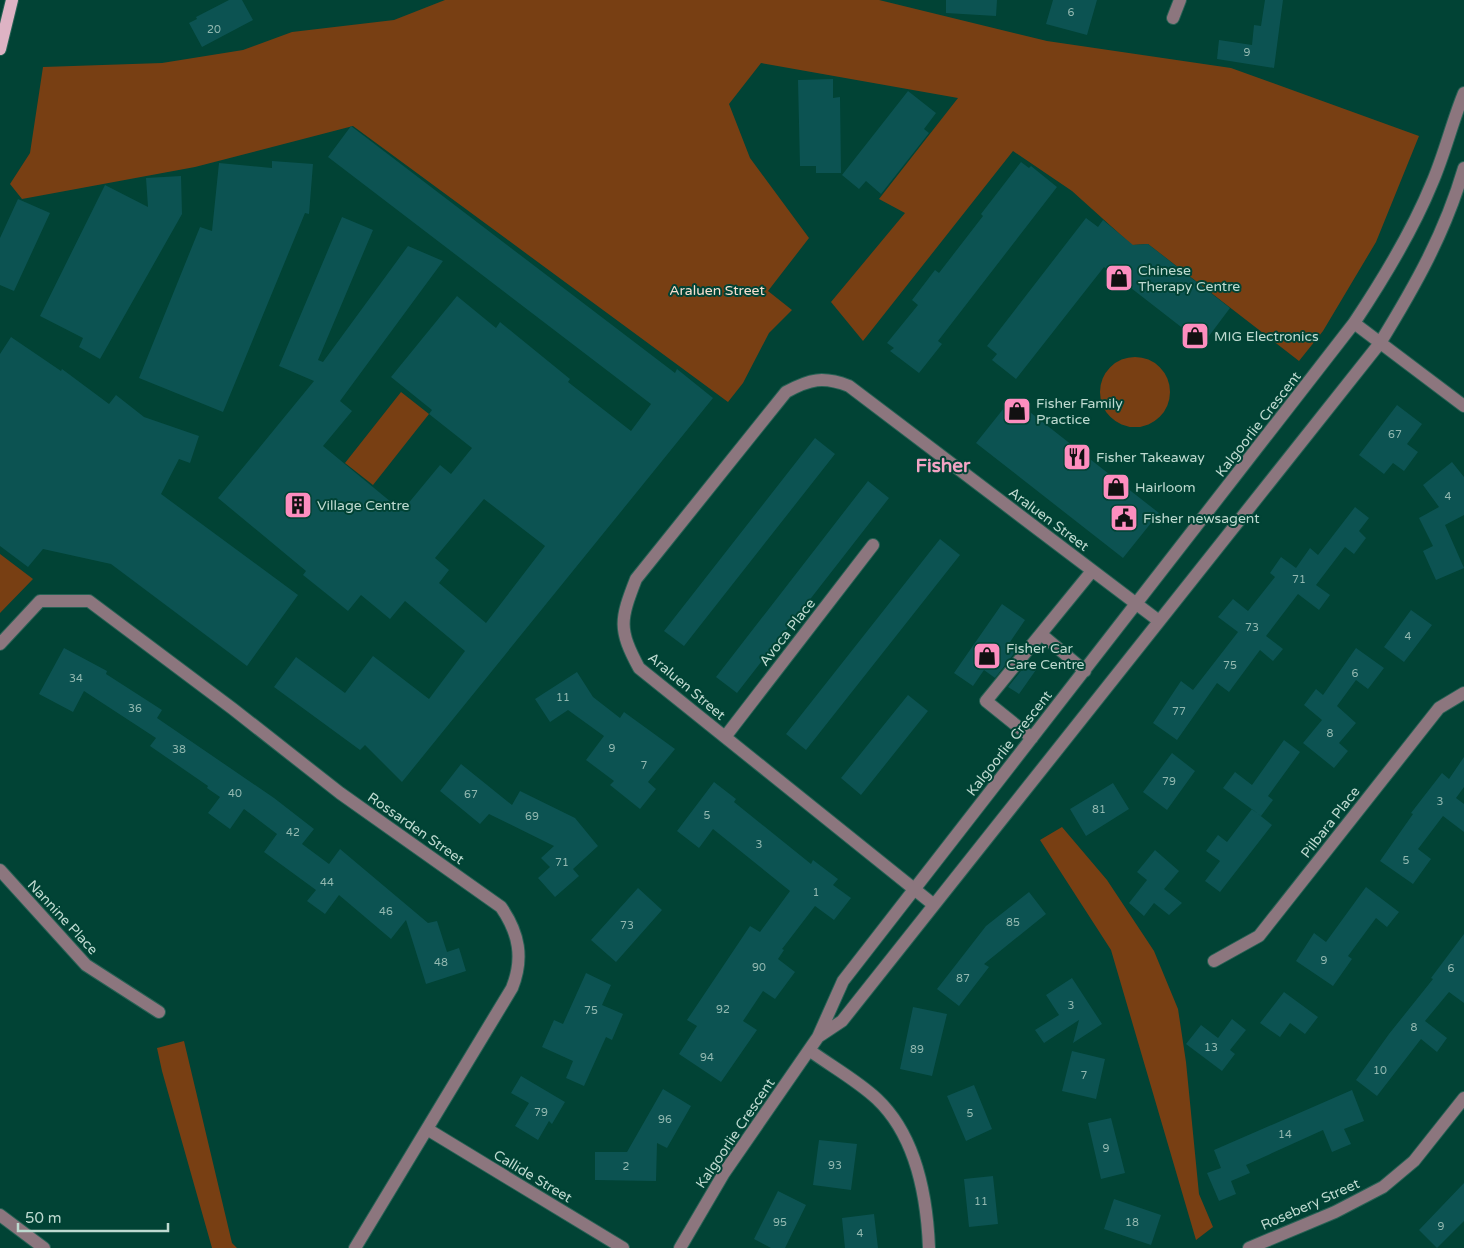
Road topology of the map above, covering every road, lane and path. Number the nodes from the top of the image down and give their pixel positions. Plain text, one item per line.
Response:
1 (12, 0) edge
2 (1180, 0) edge
3 (1173, 18) dead end
4 (0, 49) edge
5 (1464, 92) edge
6 (1464, 168) edge
7 (1354, 323) junction
8 (1380, 343) junction
9 (1464, 406) edge
10 (874, 545) dead end
11 (1092, 571) junction
12 (1136, 604) junction
13 (1159, 621) junction
14 (1041, 634) junction
15 (0, 644) edge
16 (1084, 671) junction
17 (1464, 693) edge
18 (725, 737) junction
19 (1032, 738) junction
20 (0, 870) edge
21 (914, 889) junction
22 (934, 905) junction
23 (1214, 961) dead end
24 (159, 1012) dead end
25 (818, 1037) junction
26 (809, 1050) junction
27 (1464, 1098) edge
28 (427, 1129) junction
29 (0, 1215) edge
30 (44, 1248) edge
31 (355, 1248) edge
32 (623, 1248) edge
33 (680, 1248) edge
34 (929, 1248) edge
35 (1249, 1248) edge

1 - 4 main road
2 - 3 street
5 - 7 street, Kalgoorlie Crescent
6 - 8 street, Kalgoorlie Crescent
7 - 8 street
7 - 12 street, Kalgoorlie Crescent
8 - 9 street
8 - 13 street, Kalgoorlie Crescent
10 - 18 street, Avoca Place
11 - 12 street, Araluen Street
11 - 14 street
11 - 18 street, Araluen Street
12 - 13 street, Araluen Street
12 - 16 street, Kalgoorlie Crescent
13 - 22 street, Kalgoorlie Crescent
14 - 16 street
14 - 19 street
15 - 28 street, Rossarden Street
16 - 19 street, Kalgoorlie Crescent
17 - 23 street, Pilbara Place
18 - 21 street, Araluen Street
19 - 21 street, Kalgoorlie Crescent
20 - 24 street, Nannine Place
21 - 22 street, Araluen Street
21 - 25 street, Kalgoorlie Crescent
22 - 25 street, Kalgoorlie Crescent
25 - 26 street, Kalgoorlie Crescent
26 - 33 street, Kalgoorlie Crescent
26 - 34 street
27 - 35 street, Rosebery Street
28 - 31 street, Rossarden Street
28 - 32 street, Callide Street
29 - 30 street

